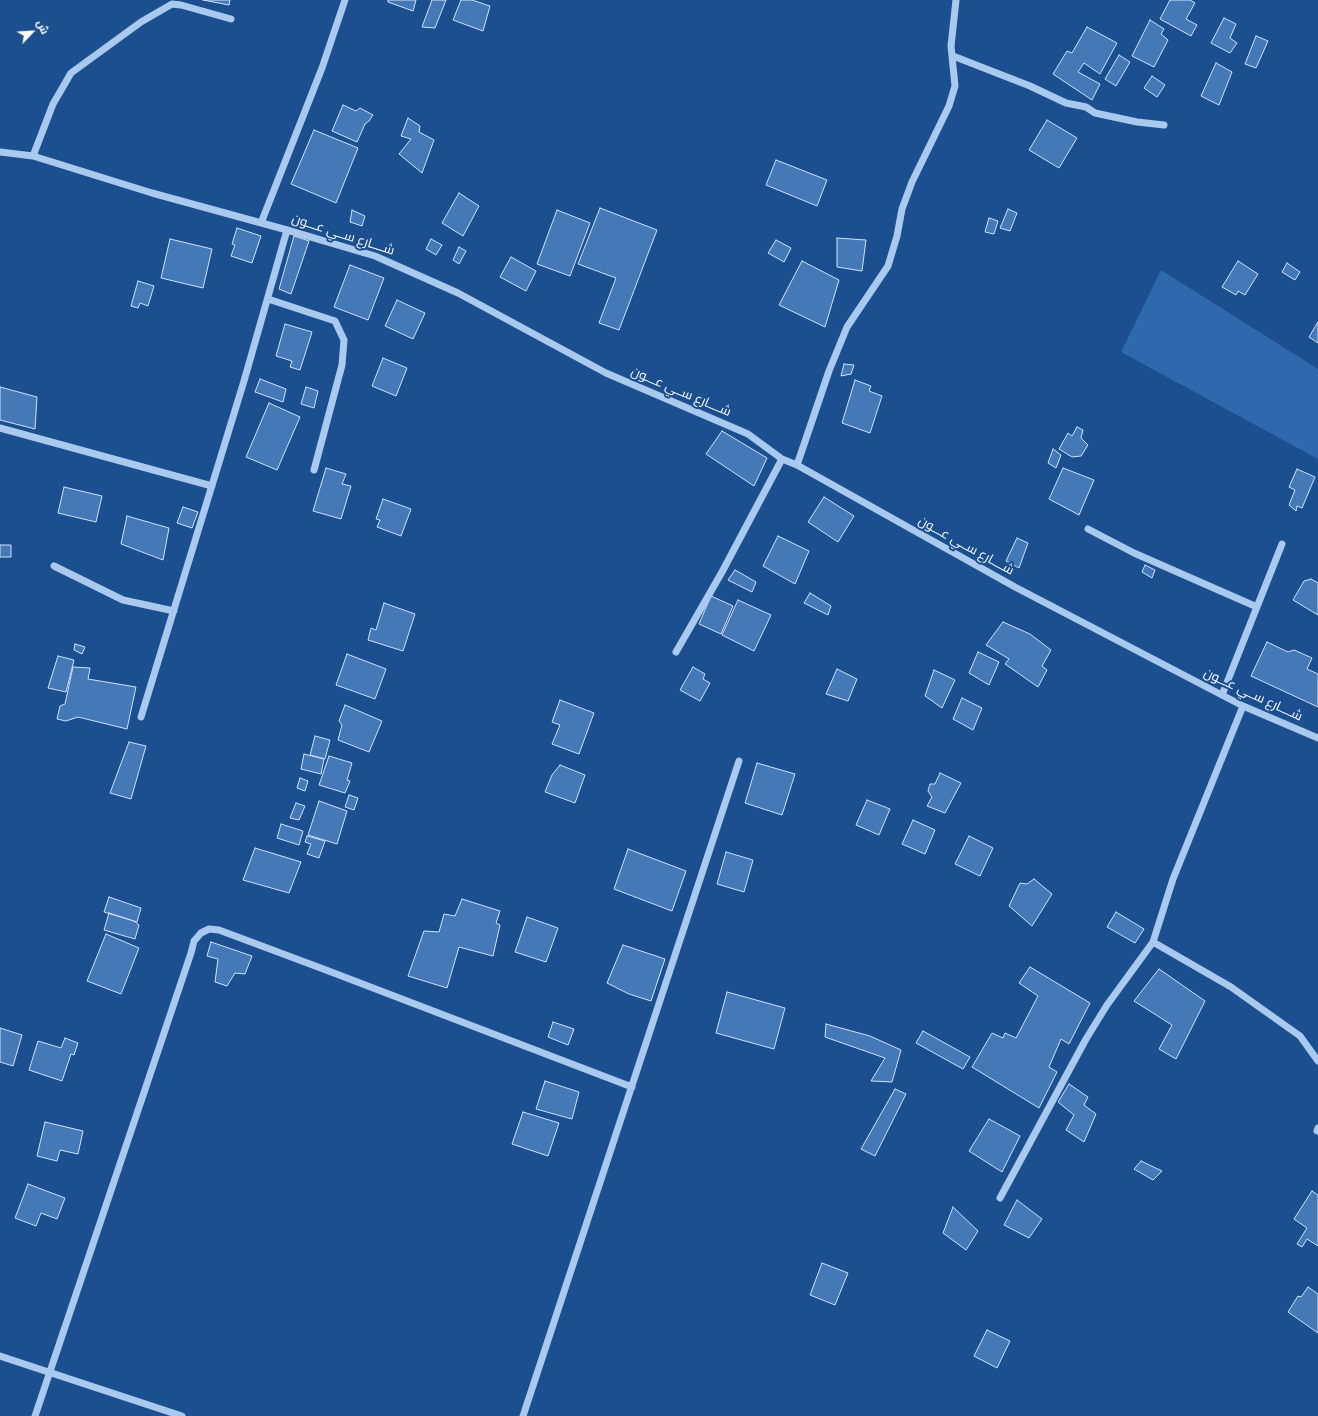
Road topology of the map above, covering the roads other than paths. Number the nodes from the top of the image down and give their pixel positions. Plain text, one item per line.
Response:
1 (345, 0) edge
2 (956, 0) edge
3 (231, 19) dead end
4 (953, 56) junction
5 (1164, 125) dead end
6 (0, 152) edge
7 (33, 156) junction
8 (261, 223) junction
9 (288, 230) junction
10 (268, 298) junction
11 (0, 428) edge
12 (782, 459) junction
13 (798, 465) junction
14 (314, 470) dead end
15 (212, 486) junction
16 (1088, 529) dead end
17 (1282, 544) dead end
18 (54, 566) dead end
19 (1257, 608) junction
20 (174, 611) junction
21 (676, 652) dead end
22 (1222, 695) junction
23 (1243, 706) junction
24 (141, 717) dead end
25 (1318, 738) edge
26 (739, 761) dead end
27 (1153, 942) junction
28 (1318, 1061) edge
29 (632, 1087) junction
30 (1000, 1198) dead end
31 (0, 1356) edge
32 (49, 1372) junction
33 (35, 1416) edge
34 (182, 1416) edge
35 (523, 1416) edge

1 - 8 street
2 - 4 street
3 - 7 street
4 - 5 street
4 - 13 street
6 - 7 street, شــــارع ســي عـــون
7 - 8 street, شــــارع ســي عـــون
8 - 9 street, شــــارع ســي عـــون
9 - 10 street
9 - 12 street, شــــارع ســي عـــون
10 - 14 street
10 - 15 street
11 - 15 street
12 - 13 street, شــــارع ســي عـــون
12 - 21 street
13 - 22 street, شــــارع ســي عـــون
15 - 20 street
16 - 19 street
17 - 19 street
18 - 20 street
19 - 22 street
20 - 24 street
22 - 23 street, شــــارع ســي عـــون
23 - 25 street, شــــارع ســي عـــون
23 - 27 street
26 - 29 street
27 - 28 street
27 - 30 street
29 - 32 street
29 - 35 street
31 - 32 street
32 - 33 street
32 - 34 street

